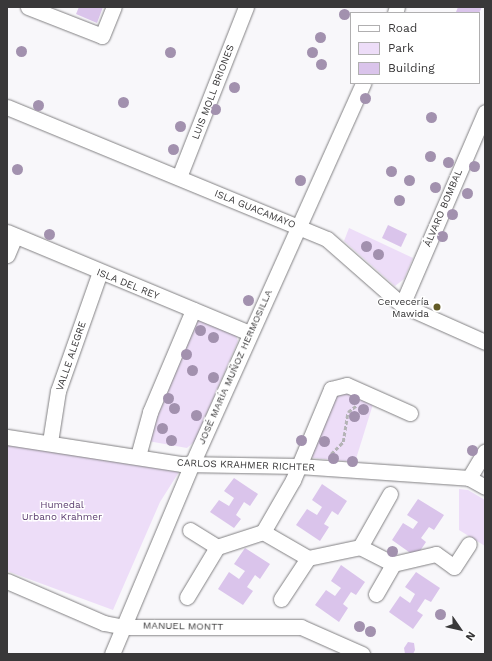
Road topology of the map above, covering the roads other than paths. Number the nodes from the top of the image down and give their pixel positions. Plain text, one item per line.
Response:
1 (28, 7) edge
2 (114, 7) edge
3 (246, 7) edge
4 (363, 84) edge
5 (7, 107) edge
6 (485, 112) edge
7 (179, 177) junction
8 (299, 226) junction
9 (11, 234) edge
10 (7, 255) edge
11 (100, 272) junction
12 (402, 304) junction
13 (193, 310) junction
14 (250, 333) junction
15 (485, 342) edge
16 (410, 413) dead end
17 (7, 437) edge
18 (50, 442) junction
19 (485, 451) edge
20 (138, 456) junction
21 (192, 464) junction
22 (299, 466) junction
23 (470, 478) junction
24 (485, 487) edge
25 (390, 494) dead end
26 (190, 530) dead end
27 (264, 532) junction
28 (469, 544) dead end
29 (217, 547) junction
30 (360, 547) junction
31 (308, 558) junction
32 (394, 564) junction
33 (7, 581) edge
34 (376, 594) dead end
35 (187, 597) dead end
36 (281, 599) dead end
37 (124, 627) junction
38 (345, 650) edge
39 (112, 654) edge
40 (362, 654) edge

1 - 2 street
3 - 7 street, LUIS MOLL BRIONES
4 - 8 street, JOSÉ MARÍA MUÑOZ HERMOSILLA
5 - 7 street, ISLA GUACAMAYO
6 - 12 street, ÁLVARO BOMBAL
7 - 8 street, ISLA GUACAMAYO
8 - 12 street, ISLA GUACAMAYO
8 - 14 street, JOSÉ MARÍA MUÑOZ HERMOSILLA
9 - 10 street
9 - 11 street, ISLA DEL REY
11 - 13 street, ISLA DEL REY
11 - 18 street, VALLE ALEGRE
12 - 15 street, ISLA GUACAMAYO
13 - 14 street, ISLA DEL REY
13 - 20 street
14 - 21 street, JOSÉ MARÍA MUÑOZ HERMOSILLA
16 - 22 street
17 - 18 street, CARLOS KRAHMER RICHTER
18 - 20 street, CARLOS KRAHMER RICHTER
19 - 23 street
20 - 21 street, CARLOS KRAHMER RICHTER
21 - 22 street, CARLOS KRAHMER RICHTER
21 - 37 street, JOSÉ MARÍA MUÑOZ HERMOSILLA
22 - 23 street, CARLOS KRAHMER RICHTER
22 - 27 street
23 - 24 street, CARLOS KRAHMER RICHTER
25 - 30 street
26 - 29 street
27 - 29 street
27 - 31 street
28 - 32 street
29 - 35 street
30 - 31 street
30 - 32 street
31 - 36 street
32 - 34 street
33 - 37 street, MANUEL MONTT
37 - 38 street, MANUEL MONTT
37 - 39 street, JOSÉ MARÍA MUÑOZ HERMOSILLA
38 - 40 street, MANUEL MONTT

